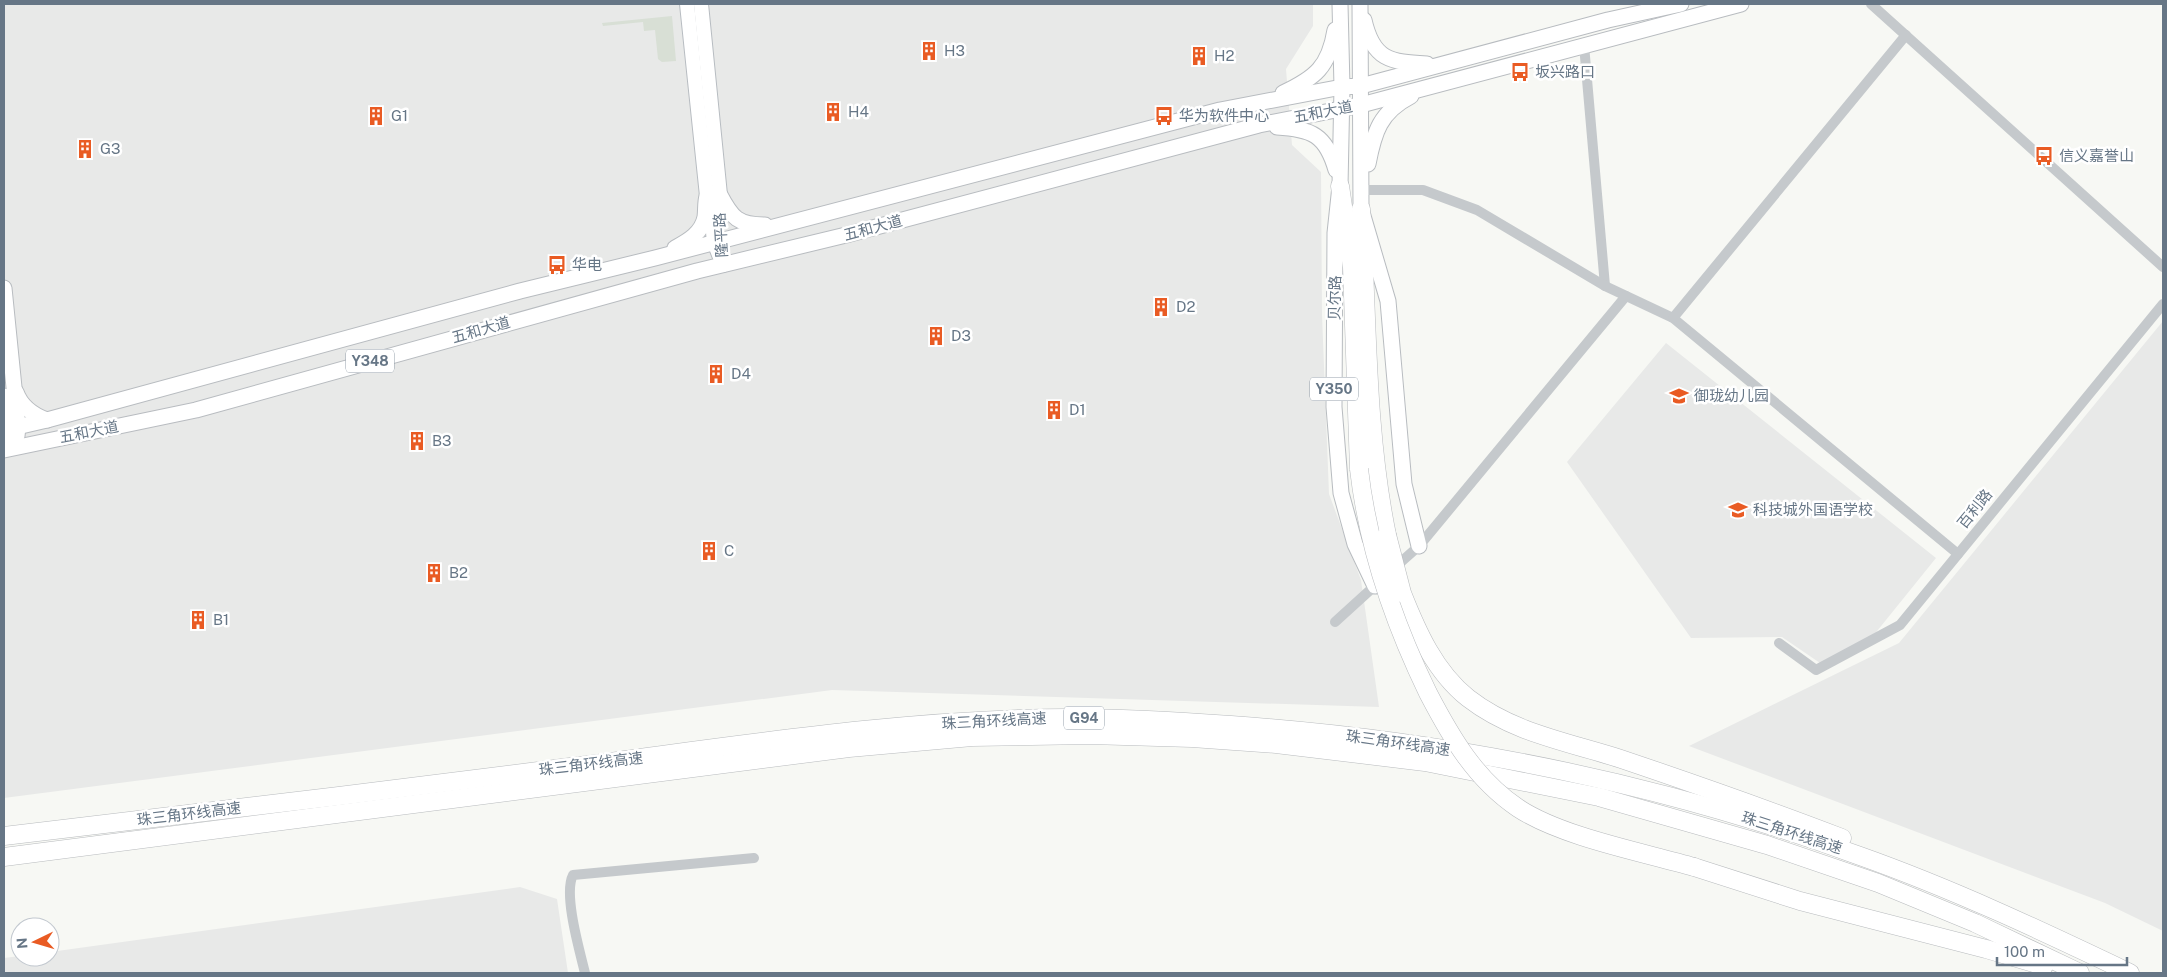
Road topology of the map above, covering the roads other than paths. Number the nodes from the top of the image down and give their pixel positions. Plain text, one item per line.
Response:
1 (687, 4) edge
2 (701, 4) edge
3 (1339, 4) edge
4 (1361, 4) edge
5 (1681, 4) edge
6 (1741, 4) edge
7 (1872, 4) edge
8 (1646, 8) edge
9 (1906, 35) junction
10 (1584, 45) junction
11 (1438, 65) junction
12 (1433, 85) junction
13 (1360, 86) junction
14 (1342, 87) junction
15 (1264, 102) junction
16 (1361, 105) junction
17 (1340, 108) junction
18 (1260, 125) junction
19 (1340, 186) junction
20 (1362, 190) junction
21 (714, 196) junction
22 (1361, 209) junction
23 (781, 224) junction
24 (718, 241) junction
25 (656, 258) junction
26 (723, 265) junction
27 (2163, 267) edge
28 (1605, 286) junction
29 (4, 288) edge
30 (1626, 296) junction
31 (2163, 304) edge
32 (1673, 318) junction
33 (9, 391) edge
34 (47, 420) junction
35 (10, 429) edge
36 (9, 449) edge
37 (1418, 546) junction
38 (1958, 554) junction
39 (1375, 586) junction
40 (1335, 622) dead end
41 (1779, 643) dead end
42 (4, 836) edge
43 (4, 857) edge
44 (754, 858) dead end
45 (2028, 924) junction
46 (586, 973) edge
47 (2068, 973) edge
48 (2080, 973) edge
49 (2130, 973) edge

1 - 21 main road, 隆平路
2 - 21 main road, 隆平路
3 - 14 main road, 贝尔路 / Y350
3 - 15 main road
4 - 11 main road
4 - 13 main road
5 - 8 main road, 五和大道 / Y348
6 - 10 main road, 五和大道 / Y348
7 - 9 street
8 - 11 main road, 五和大道 / Y348
9 - 27 street
9 - 32 street
10 - 12 main road, 五和大道 / Y348
10 - 28 street
11 - 13 main road, 五和大道 / Y348
12 - 16 main road, 五和大道 / Y348
12 - 20 main road
13 - 14 main road, 五和大道 / Y348
13 - 16 main road
14 - 15 main road, 五和大道 / Y348
14 - 17 main road, 贝尔路 / Y350
15 - 23 main road, 五和大道 / Y348
16 - 17 main road, 五和大道 / Y348
16 - 20 main road
17 - 18 main road, 五和大道 / Y348
17 - 19 main road, 贝尔路 / Y350
18 - 19 main road
18 - 26 main road, 五和大道 / Y348
19 - 39 main road, 贝尔路 / Y350
19 - 47 highway, bridge
20 - 22 main road
20 - 28 street
21 - 23 main road
21 - 24 main road, 隆平路
21 - 25 main road
22 - 37 main road
22 - 45 highway, bridge
23 - 24 main road, 五和大道 / Y348
24 - 25 main road, 五和大道 / Y348
24 - 26 main road, 隆平路
25 - 34 main road, 五和大道 / Y348
26 - 36 main road, 五和大道 / Y348
28 - 30 street
29 - 33 main road
30 - 32 street
30 - 37 street
31 - 38 street, 百利路
32 - 38 street
33 - 34 main road
33 - 35 main road
34 - 35 main road, 五和大道 / Y348
35 - 36 main road
37 - 39 street
38 - 41 street, 百利路
39 - 40 street
42 - 45 highway, 珠三角环线高速 / G94
43 - 48 highway, 珠三角环线高速 / G94
44 - 46 street
45 - 49 highway, 珠三角环线高速 / G94

